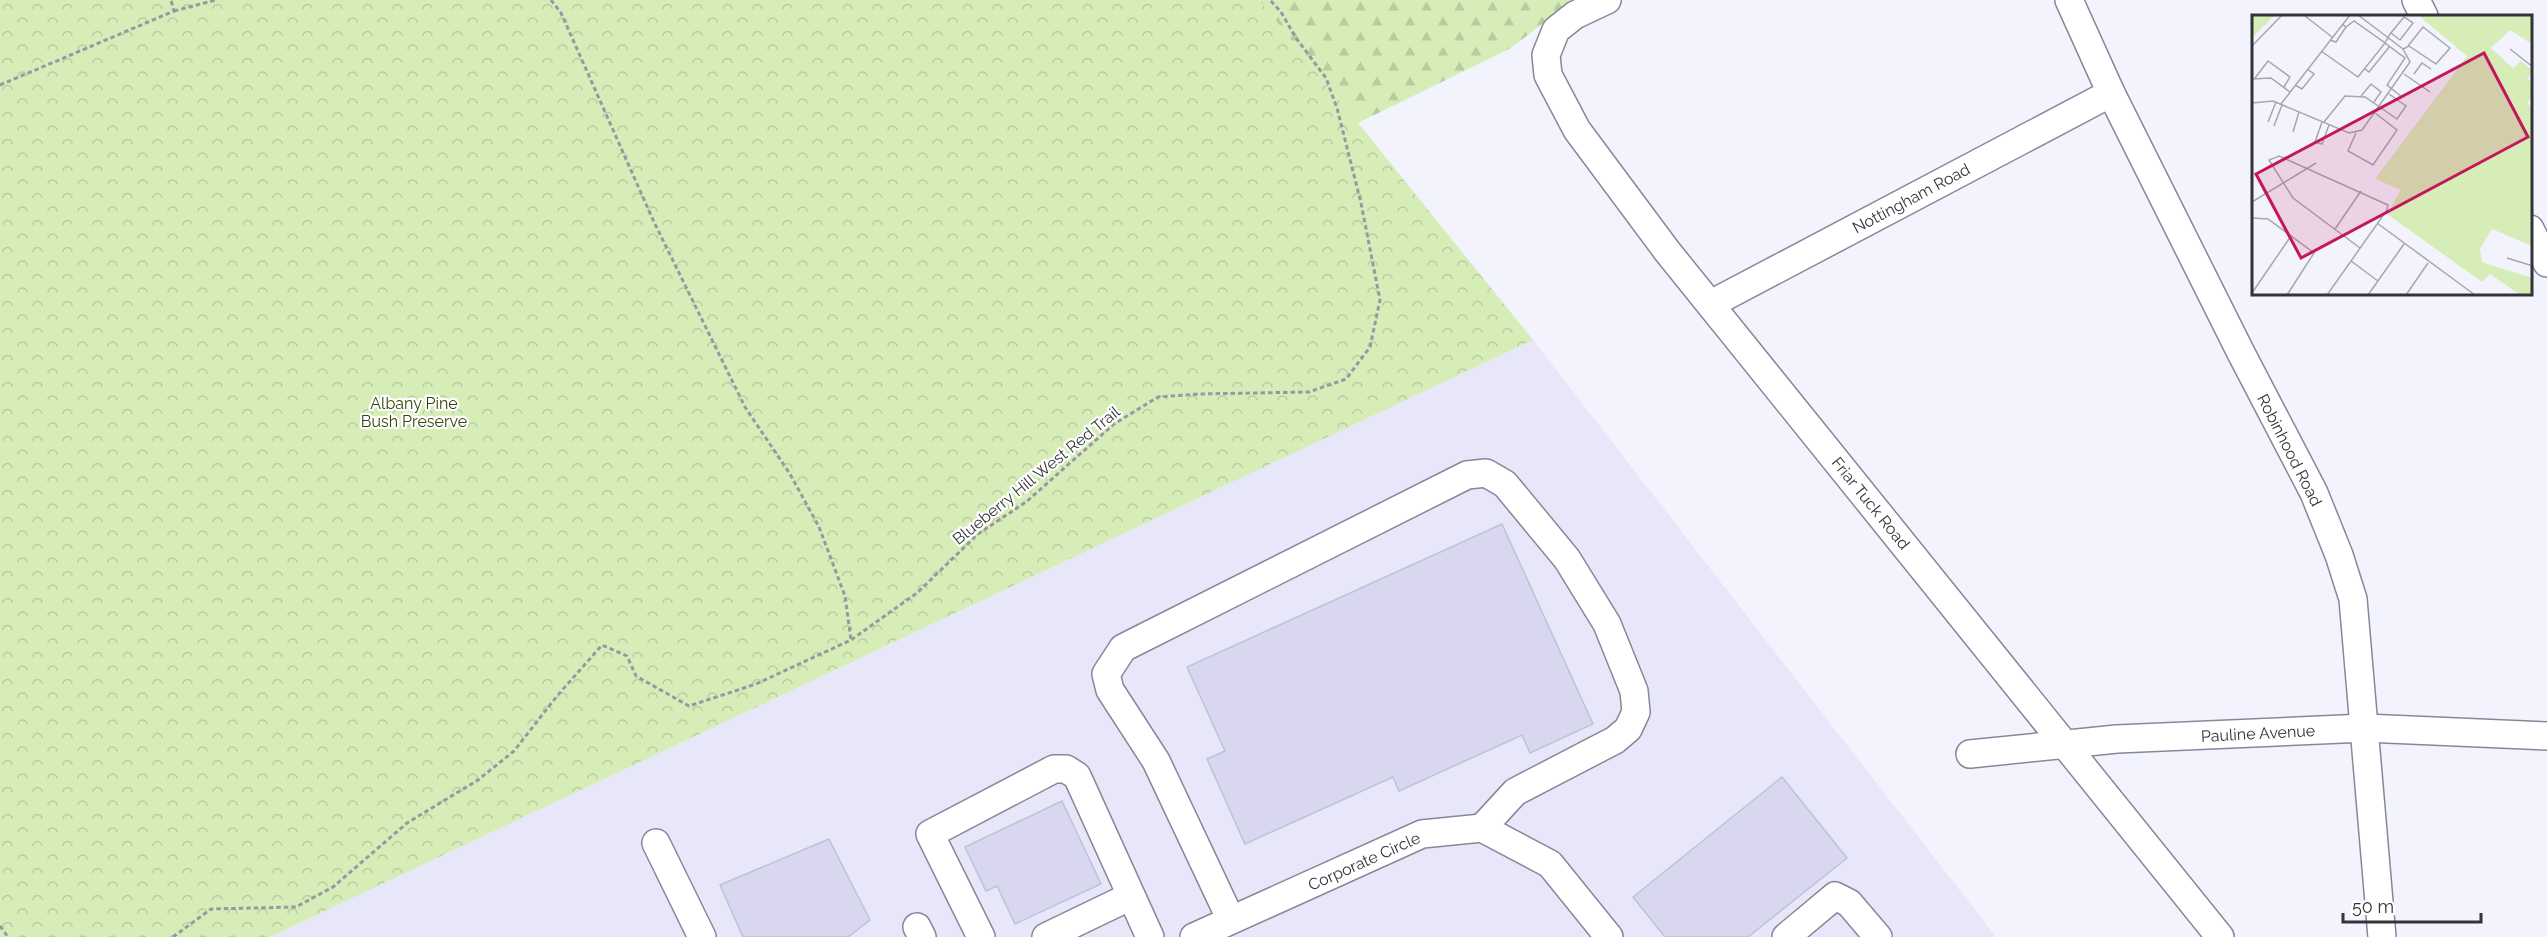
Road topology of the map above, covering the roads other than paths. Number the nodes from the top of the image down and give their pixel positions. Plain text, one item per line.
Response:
1 (1607, 0) edge
2 (2069, 0) edge
3 (2416, 0) edge
4 (2424, 15) edge
5 (2111, 93) junction
6 (2536, 228) edge
7 (2547, 263) edge
8 (1712, 304) junction
9 (2365, 728) junction
10 (2547, 736) edge
11 (2064, 745) junction
12 (1970, 754) dead end
13 (1482, 828) junction
14 (656, 843) dead end
15 (1131, 896) junction
16 (1231, 920) junction
17 (702, 937) edge
18 (981, 937) edge
19 (1046, 937) edge
20 (1150, 937) edge
21 (1194, 937) edge
22 (1609, 937) edge
23 (1786, 937) edge
24 (1878, 937) edge
25 (2220, 937) edge
26 (2382, 937) edge

1 - 8 street, Friar Tuck Road
2 - 5 street, Robinhood Road
3 - 4 street
5 - 8 street, Nottingham Road
5 - 9 street, Robinhood Road
6 - 7 street
8 - 11 street, Friar Tuck Road
9 - 10 street, Pauline Avenue
9 - 11 street, Pauline Avenue
9 - 26 street, Robinhood Road
11 - 12 street, Pauline Avenue
11 - 25 street, Friar Tuck Road
13 - 16 street, Corporate Circle
13 - 16 street
13 - 22 street
14 - 17 street
15 - 18 street
15 - 19 street
15 - 20 street
16 - 21 street, Corporate Circle
23 - 24 street

